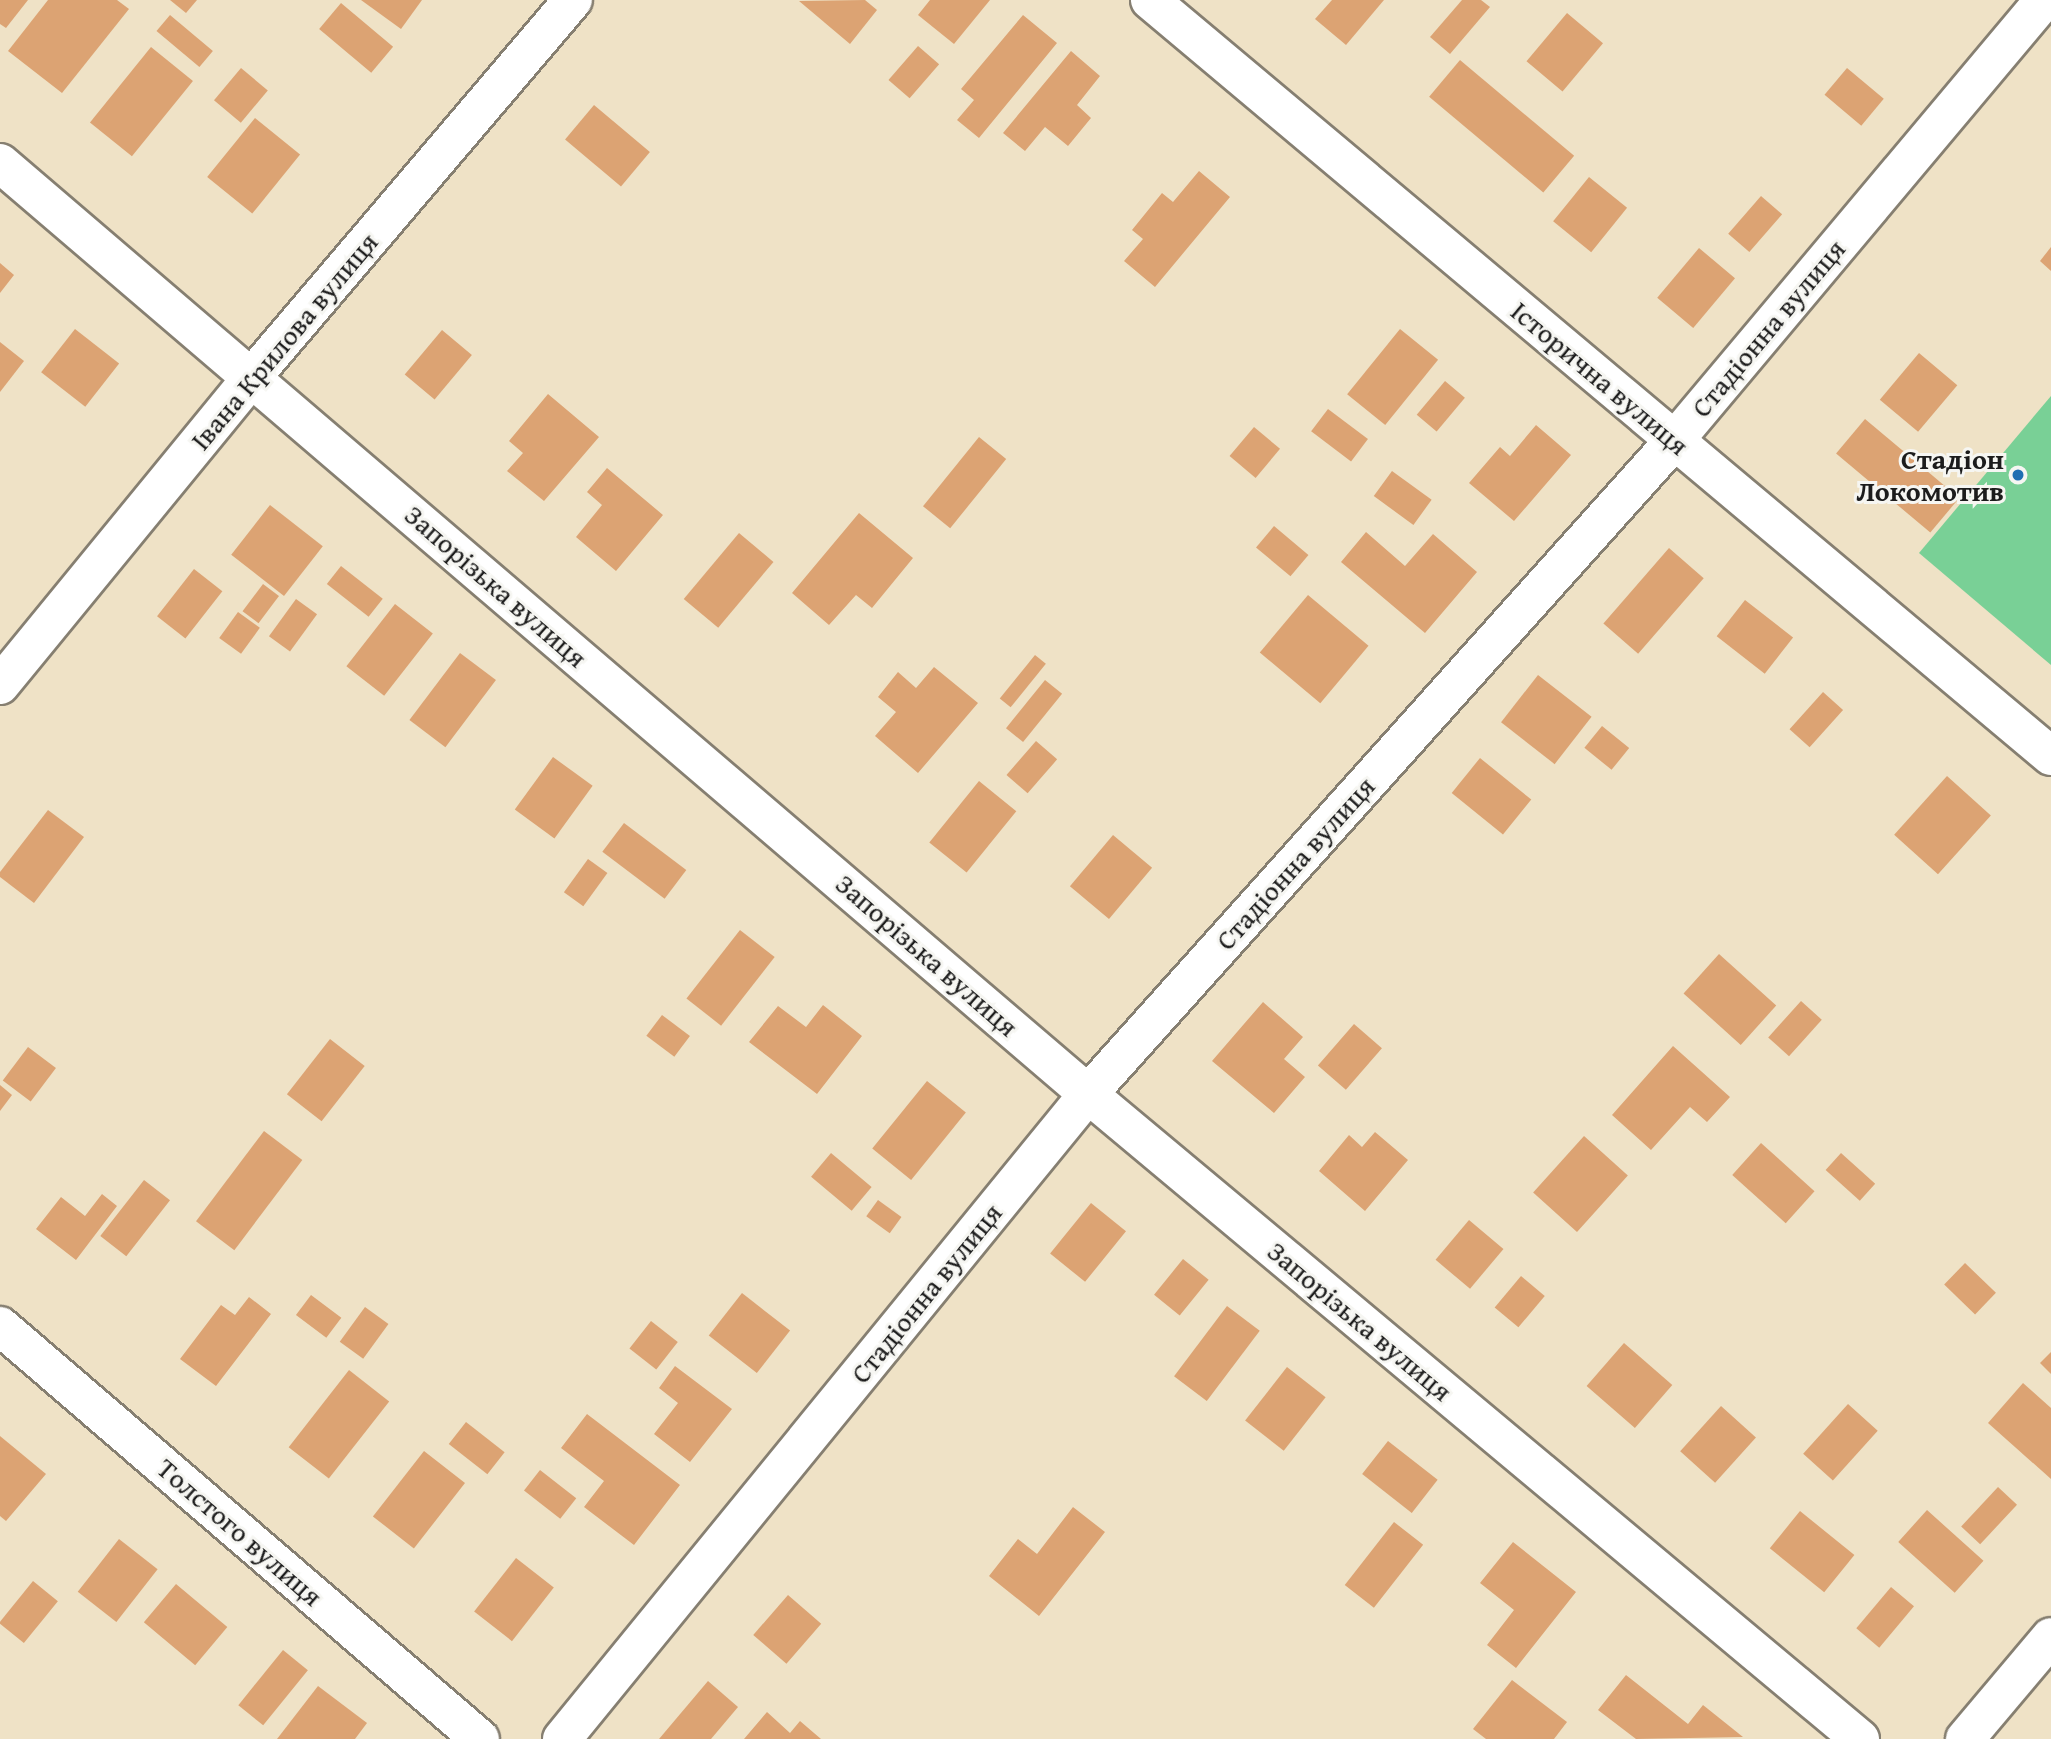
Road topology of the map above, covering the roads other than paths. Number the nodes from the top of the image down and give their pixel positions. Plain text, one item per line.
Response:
1 (573, 0) edge
2 (1150, 0) edge
3 (2044, 0) edge
4 (0, 163) edge
5 (252, 377) junction
6 (1674, 441) junction
7 (0, 685) edge
8 (2051, 756) edge
9 (1088, 1094) junction
10 (0, 1326) edge
11 (2051, 1637) edge
12 (480, 1739) edge
13 (562, 1739) edge
14 (1860, 1739) edge
15 (1965, 1739) edge

1 - 5 street, Івана Крилова вулиця
2 - 6 street, Історична вулиця
3 - 6 street, Стадіонна вулиця
4 - 5 street, Запорізька вулиця
5 - 7 street, Івана Крилова вулиця
5 - 9 street, Запорізька вулиця
6 - 8 street, Історична вулиця
6 - 9 street, Стадіонна вулиця
9 - 13 street, Стадіонна вулиця
9 - 14 street, Запорізька вулиця
10 - 12 street, Толстого вулиця
11 - 15 street

